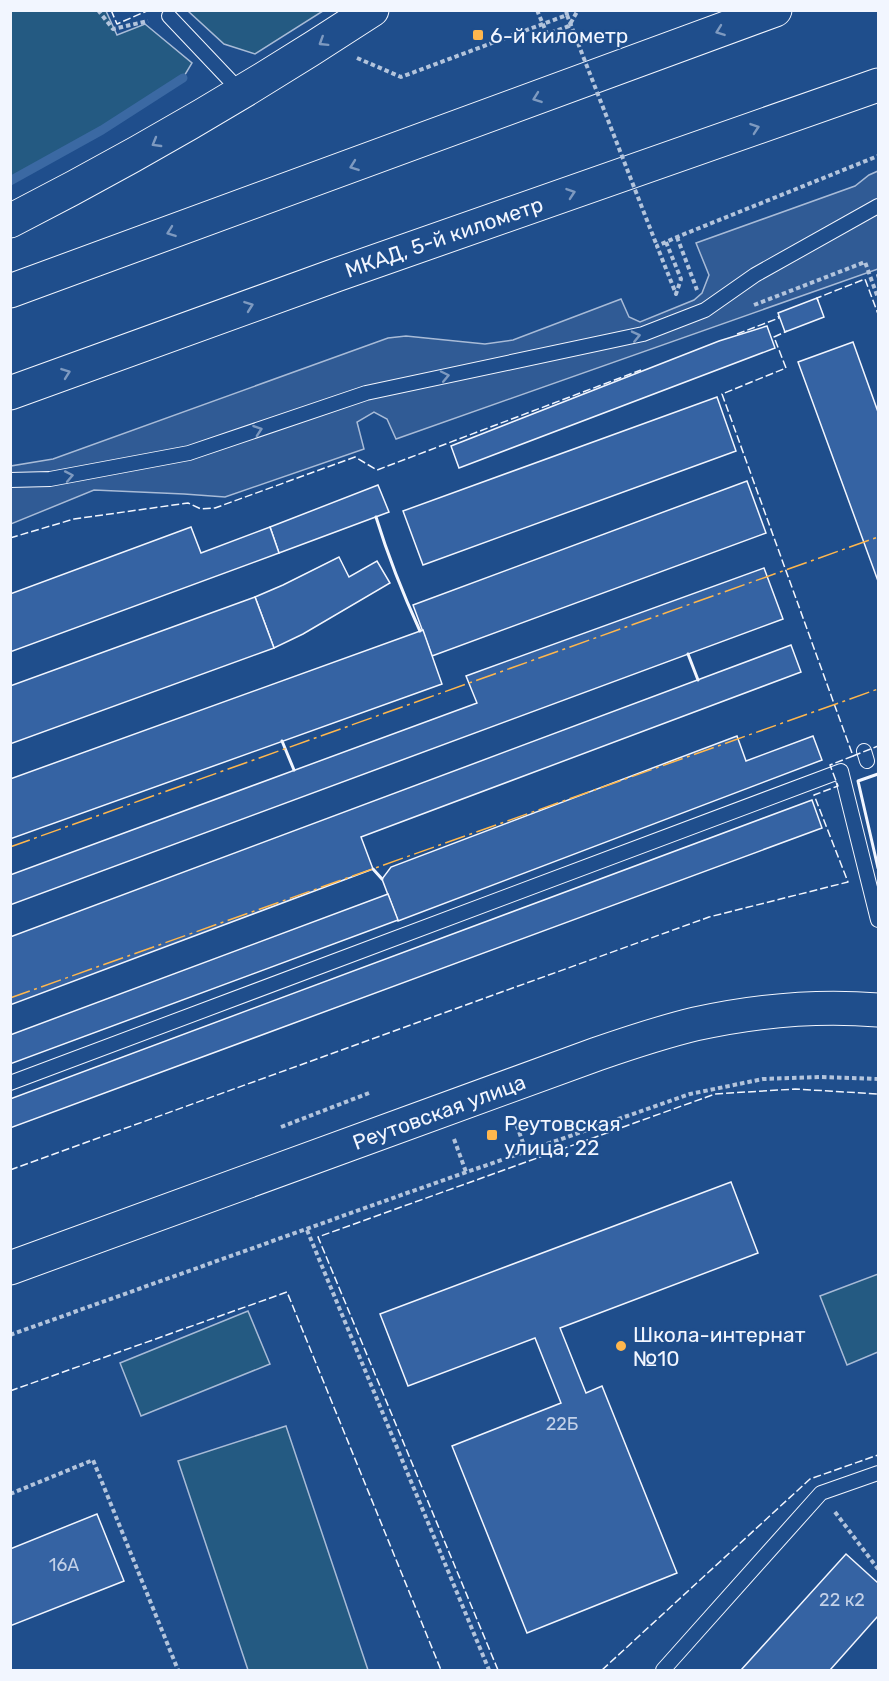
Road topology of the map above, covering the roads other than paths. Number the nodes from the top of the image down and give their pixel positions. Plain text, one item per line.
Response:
1 (372, 10) edge
2 (775, 10) edge
3 (169, 16) road end
4 (879, 85) edge
5 (242, 93) junction
6 (879, 206) edge
7 (10, 221) edge
8 (10, 291) edge
9 (10, 393) edge
10 (10, 480) edge
11 (879, 920) edge
12 (879, 1010) edge
13 (10, 1083) edge
14 (10, 1268) edge
15 (879, 1473) edge
16 (663, 1671) edge

1 -> 5 main road
2 -> 8 main road
3 - 5 lane
9 -> 4 main road, МКАД, 5-й километр
5 -> 7 main road
10 -> 6 lane
11 - 13 lane
12 - 14 main road, Реутовская улица
15 - 16 lane

